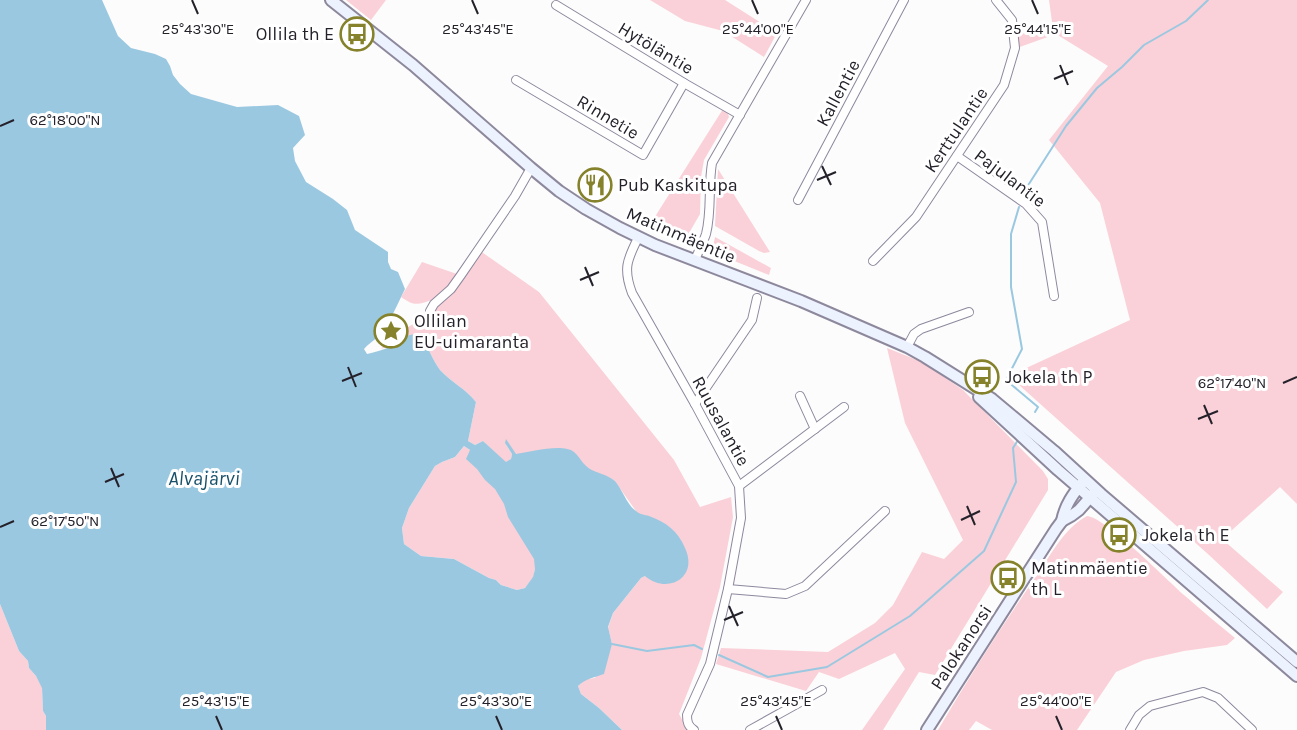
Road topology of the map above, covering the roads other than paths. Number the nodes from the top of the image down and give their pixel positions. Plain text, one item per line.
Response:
1 (331, 0) edge
2 (806, 0) edge
3 (904, 0) edge
4 (996, 0) edge
5 (556, 5) dead end
6 (516, 80) dead end
7 (684, 83) junction
8 (740, 115) junction
9 (957, 156) junction
10 (531, 168) junction
11 (798, 200) dead end
12 (638, 238) junction
13 (695, 260) junction
14 (873, 261) dead end
15 (1054, 296) dead end
16 (757, 298) dead end
17 (430, 311) dead end
18 (969, 312) dead end
19 (907, 347) junction
20 (800, 396) dead end
21 (695, 404) junction
22 (844, 406) dead end
23 (815, 429) junction
24 (1082, 484) junction
25 (739, 486) junction
26 (1093, 494) junction
27 (885, 511) dead end
28 (1062, 521) junction
29 (729, 589) junction
30 (1297, 662) edge
31 (1297, 676) edge
32 (822, 690) dead end
33 (694, 730) edge
34 (750, 730) edge
35 (927, 730) edge
36 (1130, 730) edge
37 (1252, 730) edge

1 - 10 main road, Matinmäentie
2 - 8 street
3 - 11 street, Kallentie
4 - 9 street, Kerttulantie
5 - 7 street, Hytöläntie
6 - 7 street, Rinnetie
7 - 8 street, Hytöläntie
8 - 13 street
9 - 14 street, Kerttulantie
9 - 15 street, Pajulantie
10 - 12 main road, Matinmäentie
10 - 17 street
12 - 13 main road, Matinmäentie
12 - 21 street, Ruusalantie
13 - 19 main road, Matinmäentie
16 - 21 street
18 - 19 street
19 - 24 main road, Matinmäentie
20 - 23 street
21 - 25 street, Ruusalantie
22 - 23 street
23 - 25 street
24 - 26 main road, Matinmäentie
24 - 28 main road, Palokanorsi
25 - 29 street, Ruusalantie
26 - 28 main road, Palokanorsi
26 - 30 main road
26 - 31 main road
27 - 29 street
28 - 35 main road, Palokanorsi
29 - 33 street, Ruusalantie
32 - 34 street
36 - 37 street

